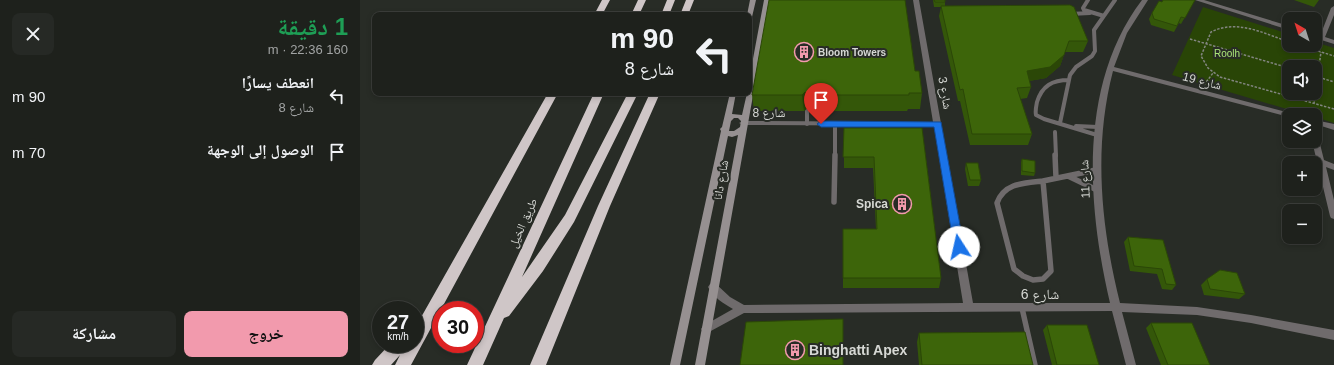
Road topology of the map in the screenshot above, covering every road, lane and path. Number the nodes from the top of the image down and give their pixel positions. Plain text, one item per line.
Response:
1 (606, 0) edge
2 (642, 0) edge
3 (671, 0) edge
4 (690, 0) edge
5 (753, 0) edge
6 (767, 0) edge
7 (916, 0) edge
8 (1088, 0) edge
9 (1115, 0) edge
10 (1145, 0) edge
11 (1198, 0) edge
12 (1334, 8) edge
13 (600, 12) edge
14 (636, 12) edge
15 (666, 12) edge
16 (685, 12) edge
17 (750, 12) edge
18 (1094, 13) junction
19 (1069, 14) edge
20 (1333, 15) edge
21 (1104, 16) junction
22 (1282, 26) edge
23 (1322, 31) edge
24 (1322, 38) edge
25 (1190, 39) dead end
26 (1282, 40) edge
27 (1334, 42) edge
28 (1205, 43) junction
29 (1321, 52) joint
30 (1334, 56) edge
31 (1320, 60) edge
32 (1282, 66) edge
33 (1109, 68) junction
34 (1213, 73) junction
35 (752, 78) edge
36 (1322, 78) edge
37 (1069, 80) junction
38 (1334, 82) edge
39 (1200, 91) junction
40 (551, 96) edge
41 (598, 96) edge
42 (632, 96) edge
43 (653, 96) edge
44 (731, 96) edge
45 (748, 96) edge
46 (1315, 100) edge
47 (1314, 104) junction
48 (1334, 109) edge
49 (807, 111) dead end
50 (1282, 113) edge
51 (727, 120) junction
52 (1060, 123) junction
53 (743, 124) junction
54 (807, 124) junction
55 (835, 124) junction
56 (938, 124) junction
57 (1322, 124) edge
58 (1071, 126) junction
59 (1334, 127) edge
60 (724, 129) junction
61 (1098, 131) junction
62 (1055, 132) dead end
63 (1322, 163) edge
64 (1334, 167) edge
65 (1096, 170) junction
66 (1322, 170) edge
67 (1068, 176) junction
68 (1056, 178) junction
69 (1043, 181) junction
70 (1097, 190) junction
71 (834, 202) dead end
72 (1334, 216) edge
73 (713, 287) junction
74 (1116, 307) junction
75 (970, 308) junction
76 (1022, 308) junction
77 (743, 309) junction
78 (427, 318) junction
79 (424, 321) edge
80 (494, 323) junction
81 (424, 324) edge
82 (706, 329) junction
83 (1334, 335) edge
84 (391, 353) edge
85 (409, 353) edge
86 (380, 365) edge
87 (403, 365) edge
88 (475, 365) edge
89 (538, 365) edge
90 (676, 365) edge
91 (700, 365) edge
92 (1035, 365) edge
93 (1132, 365) edge

1 - 13 highway
2 - 14 highway
3 - 15 highway
4 - 16 highway
5 - 17 street
6 - 35 street, شارع دانا
7 - 56 street, شارع 3
8 - 18 lane
9 - 21 lane
10 - 33 street, شارع 11
11 - 22 street
12 - 20 street
18 - 19 lane
18 - 21 lane
20 - 23 street
21 - 37 lane
24 - 27 street
25 - 28 path
26 - 28 path
28 - 32 path
28 - 34 path
29 - 30 path
29 - 31 path
33 - 39 street, شارع 19
33 - 61 street, شارع 11
34 - 39 path
34 - 47 path
36 - 38 path
37 - 52 lane
37 - 52 lane
39 - 50 street, شارع 19
40 - 78 highway
41 - 80 highway, طريق الخيل
42 - 80 highway
43 - 89 highway
44 - 51 street, شارع دانا
45 - 53 street, شارع دانا
46 - 47 path
47 - 48 path
49 - 54 lane
51 - 53 street
51 - 60 street, شارع دانا
52 - 58 lane
53 - 54 street, شارع 8
53 - 60 street
53 - 73 street, شارع دانا
54 - 55 street, شارع 8
55 - 56 street, شارع 8
55 - 71 lane
56 - 75 street, شارع 3
57 - 59 street
58 - 61 lane
58 - 61 lane
60 - 90 street, شارع دانا
61 - 65 street, شارع 11
62 - 68 lane
63 - 64 street
65 - 67 lane
65 - 70 street, شارع 11
66 - 72 street
67 - 68 lane
67 - 70 lane
68 - 69 lane
69 - 69 lane
70 - 74 street, شارع 11
73 - 77 street, شارع 6
73 - 82 street, شارع دانا
74 - 76 street, شارع 6
74 - 83 street, شارع 6
74 - 93 street, شارع 11
75 - 76 street, شارع 6
75 - 77 street, شارع 6
76 - 92 lane
77 - 82 street, شارع 6
78 - 79 highway
78 - 81 highway
80 - 88 highway, طريق الخيل
82 - 91 street, شارع دانا
84 - 86 highway
85 - 87 highway

